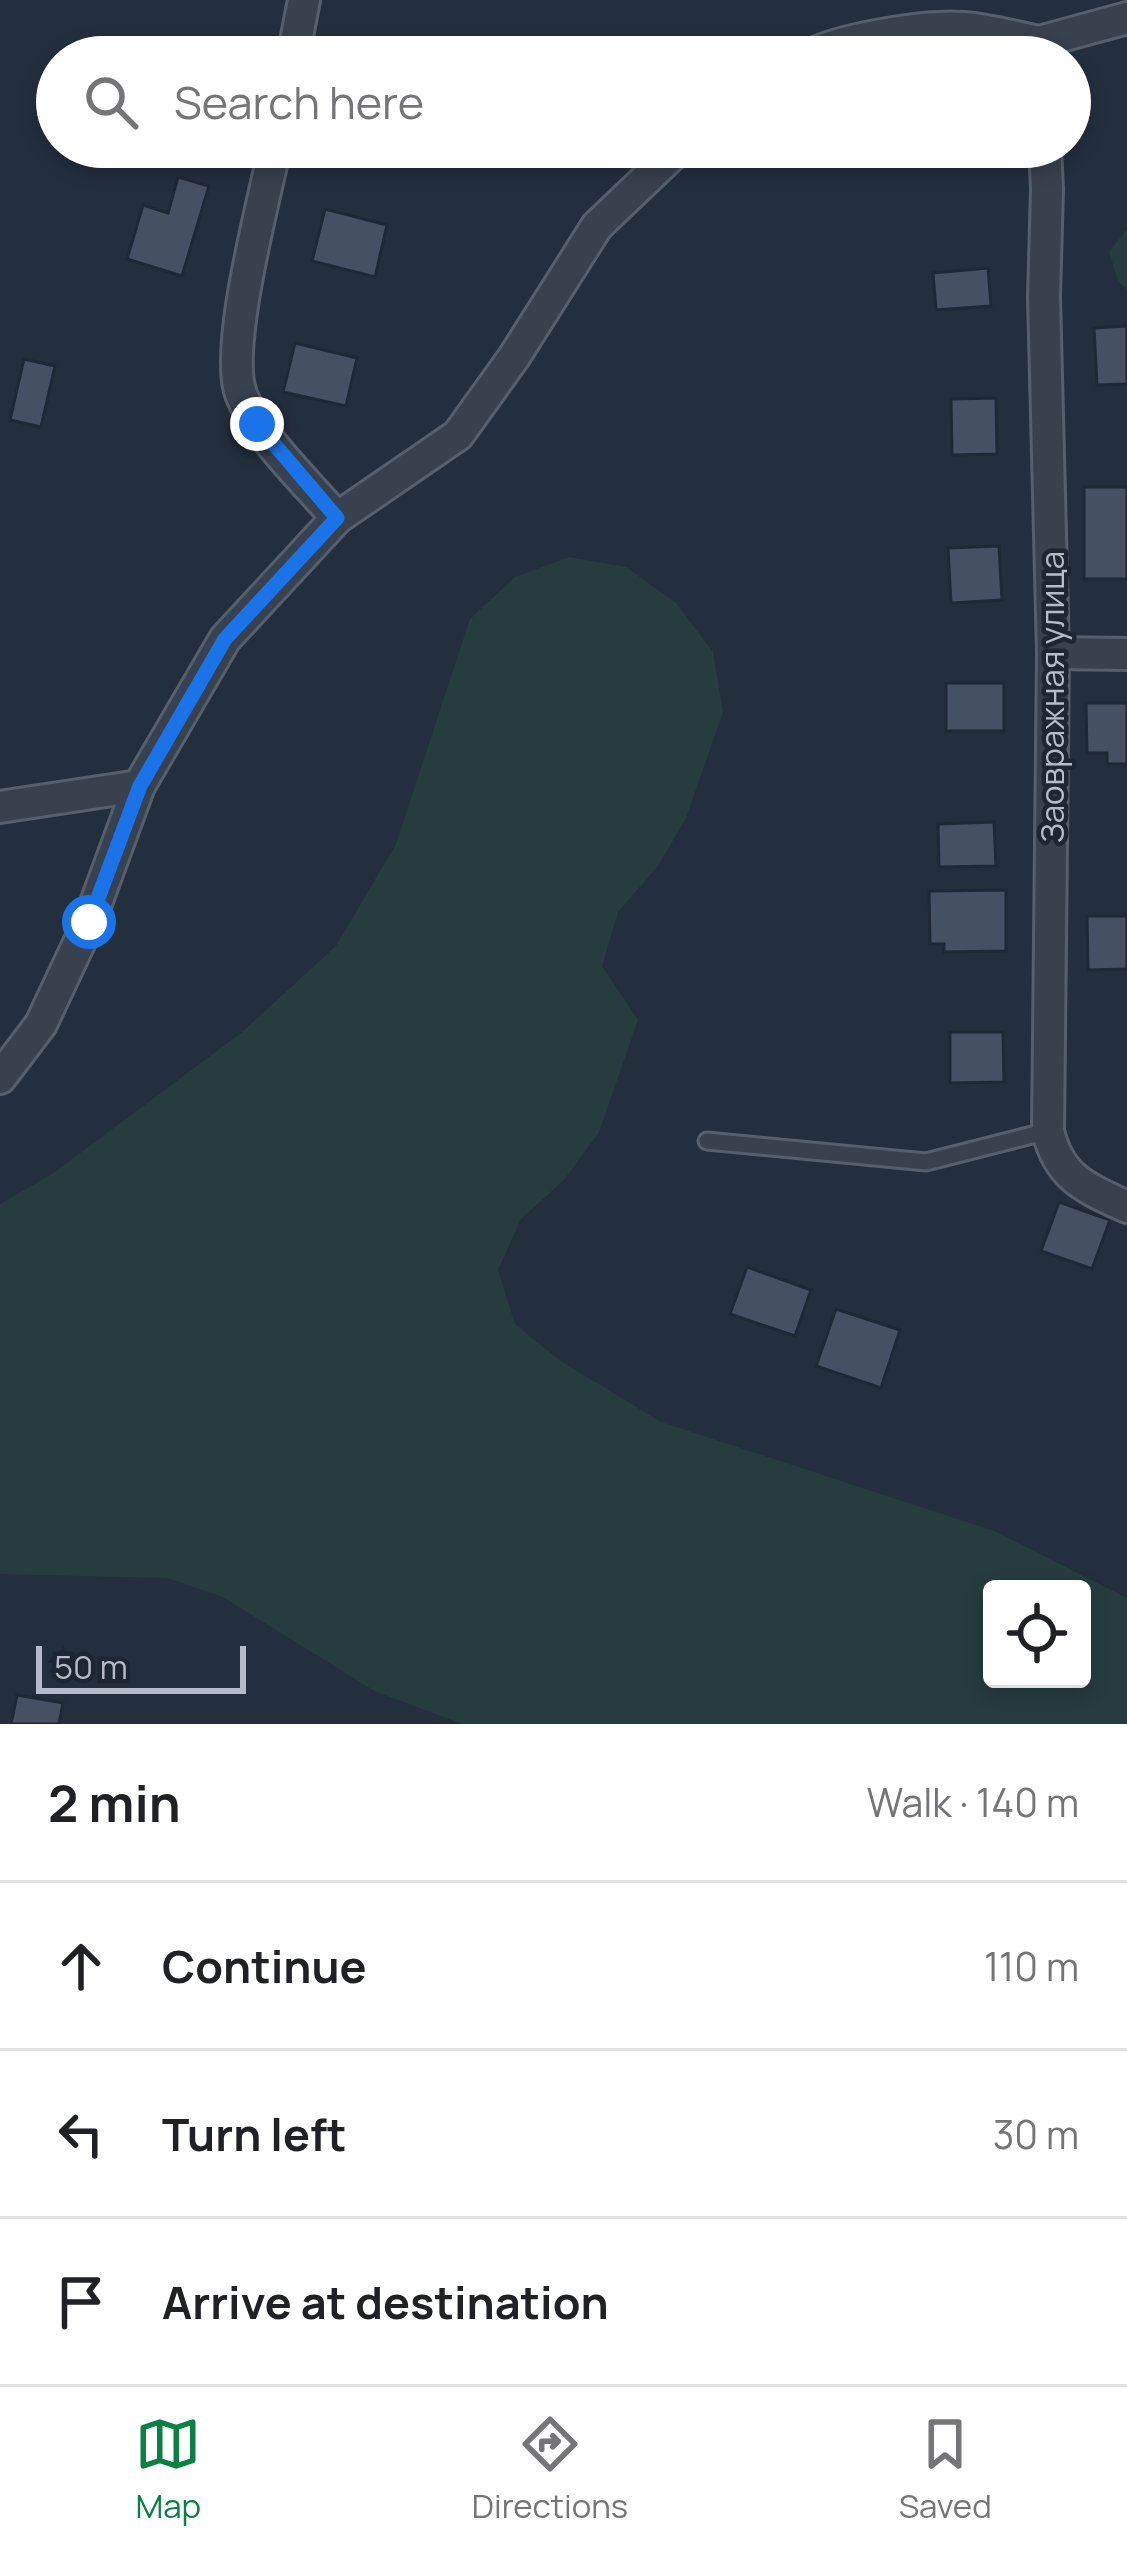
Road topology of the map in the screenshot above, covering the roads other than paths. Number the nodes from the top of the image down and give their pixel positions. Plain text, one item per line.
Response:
1 (304, 0) edge
2 (1127, 18) edge
3 (296, 36) edge
4 (880, 36) edge
5 (991, 36) edge
6 (1076, 36) edge
7 (270, 168) edge
8 (658, 168) edge
9 (1046, 168) edge
10 (337, 518) junction
11 (1053, 653) junction
12 (1127, 653) edge
13 (140, 786) junction
14 (0, 807) edge
15 (0, 1078) edge
16 (1048, 1131) junction
17 (706, 1141) dead end
18 (1127, 1207) edge

1 - 3 street
2 - 6 street
4 - 5 street
7 - 10 street
8 - 10 street
9 - 11 street, Заовражная улица
10 - 13 street
11 - 12 street
11 - 16 street, Заовражная улица
13 - 14 street
13 - 15 street
16 - 17 lane
16 - 18 street

